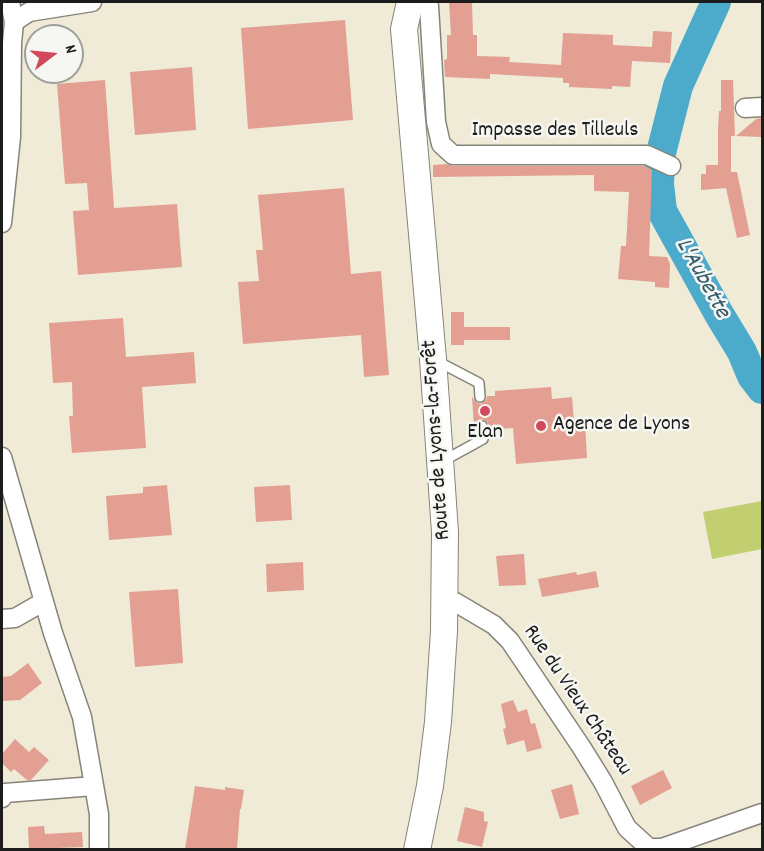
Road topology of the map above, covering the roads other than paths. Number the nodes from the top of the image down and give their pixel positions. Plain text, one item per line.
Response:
1 (9, 2) edge
2 (92, 2) edge
3 (398, 2) edge
4 (427, 2) edge
5 (14, 22) junction
6 (671, 166) dead end
7 (2, 223) edge
8 (433, 359) junction
9 (480, 397) dead end
10 (482, 426) dead end
11 (2, 457) edge
12 (441, 462) junction
13 (446, 600) junction
14 (43, 602) junction
15 (2, 619) edge
16 (94, 786) junction
17 (2, 798) edge
18 (762, 813) edge
19 (99, 849) edge
20 (417, 849) edge
21 (649, 849) edge

1 - 5 street
2 - 5 street
3 - 8 main road, Route de Lyons-la-Forêt
4 - 6 street, Impasse des Tilleuls
5 - 7 street
8 - 9 lane
8 - 12 main road, Route de Lyons-la-Forêt
10 - 12 lane
11 - 14 street
12 - 13 main road, Route de Lyons-la-Forêt
13 - 20 main road, Route de Lyons-la-Forêt
13 - 21 street, Rue du Vieux Château
14 - 15 street
14 - 16 street
16 - 17 street
16 - 19 street
18 - 21 street, Rue du Vieux Château

